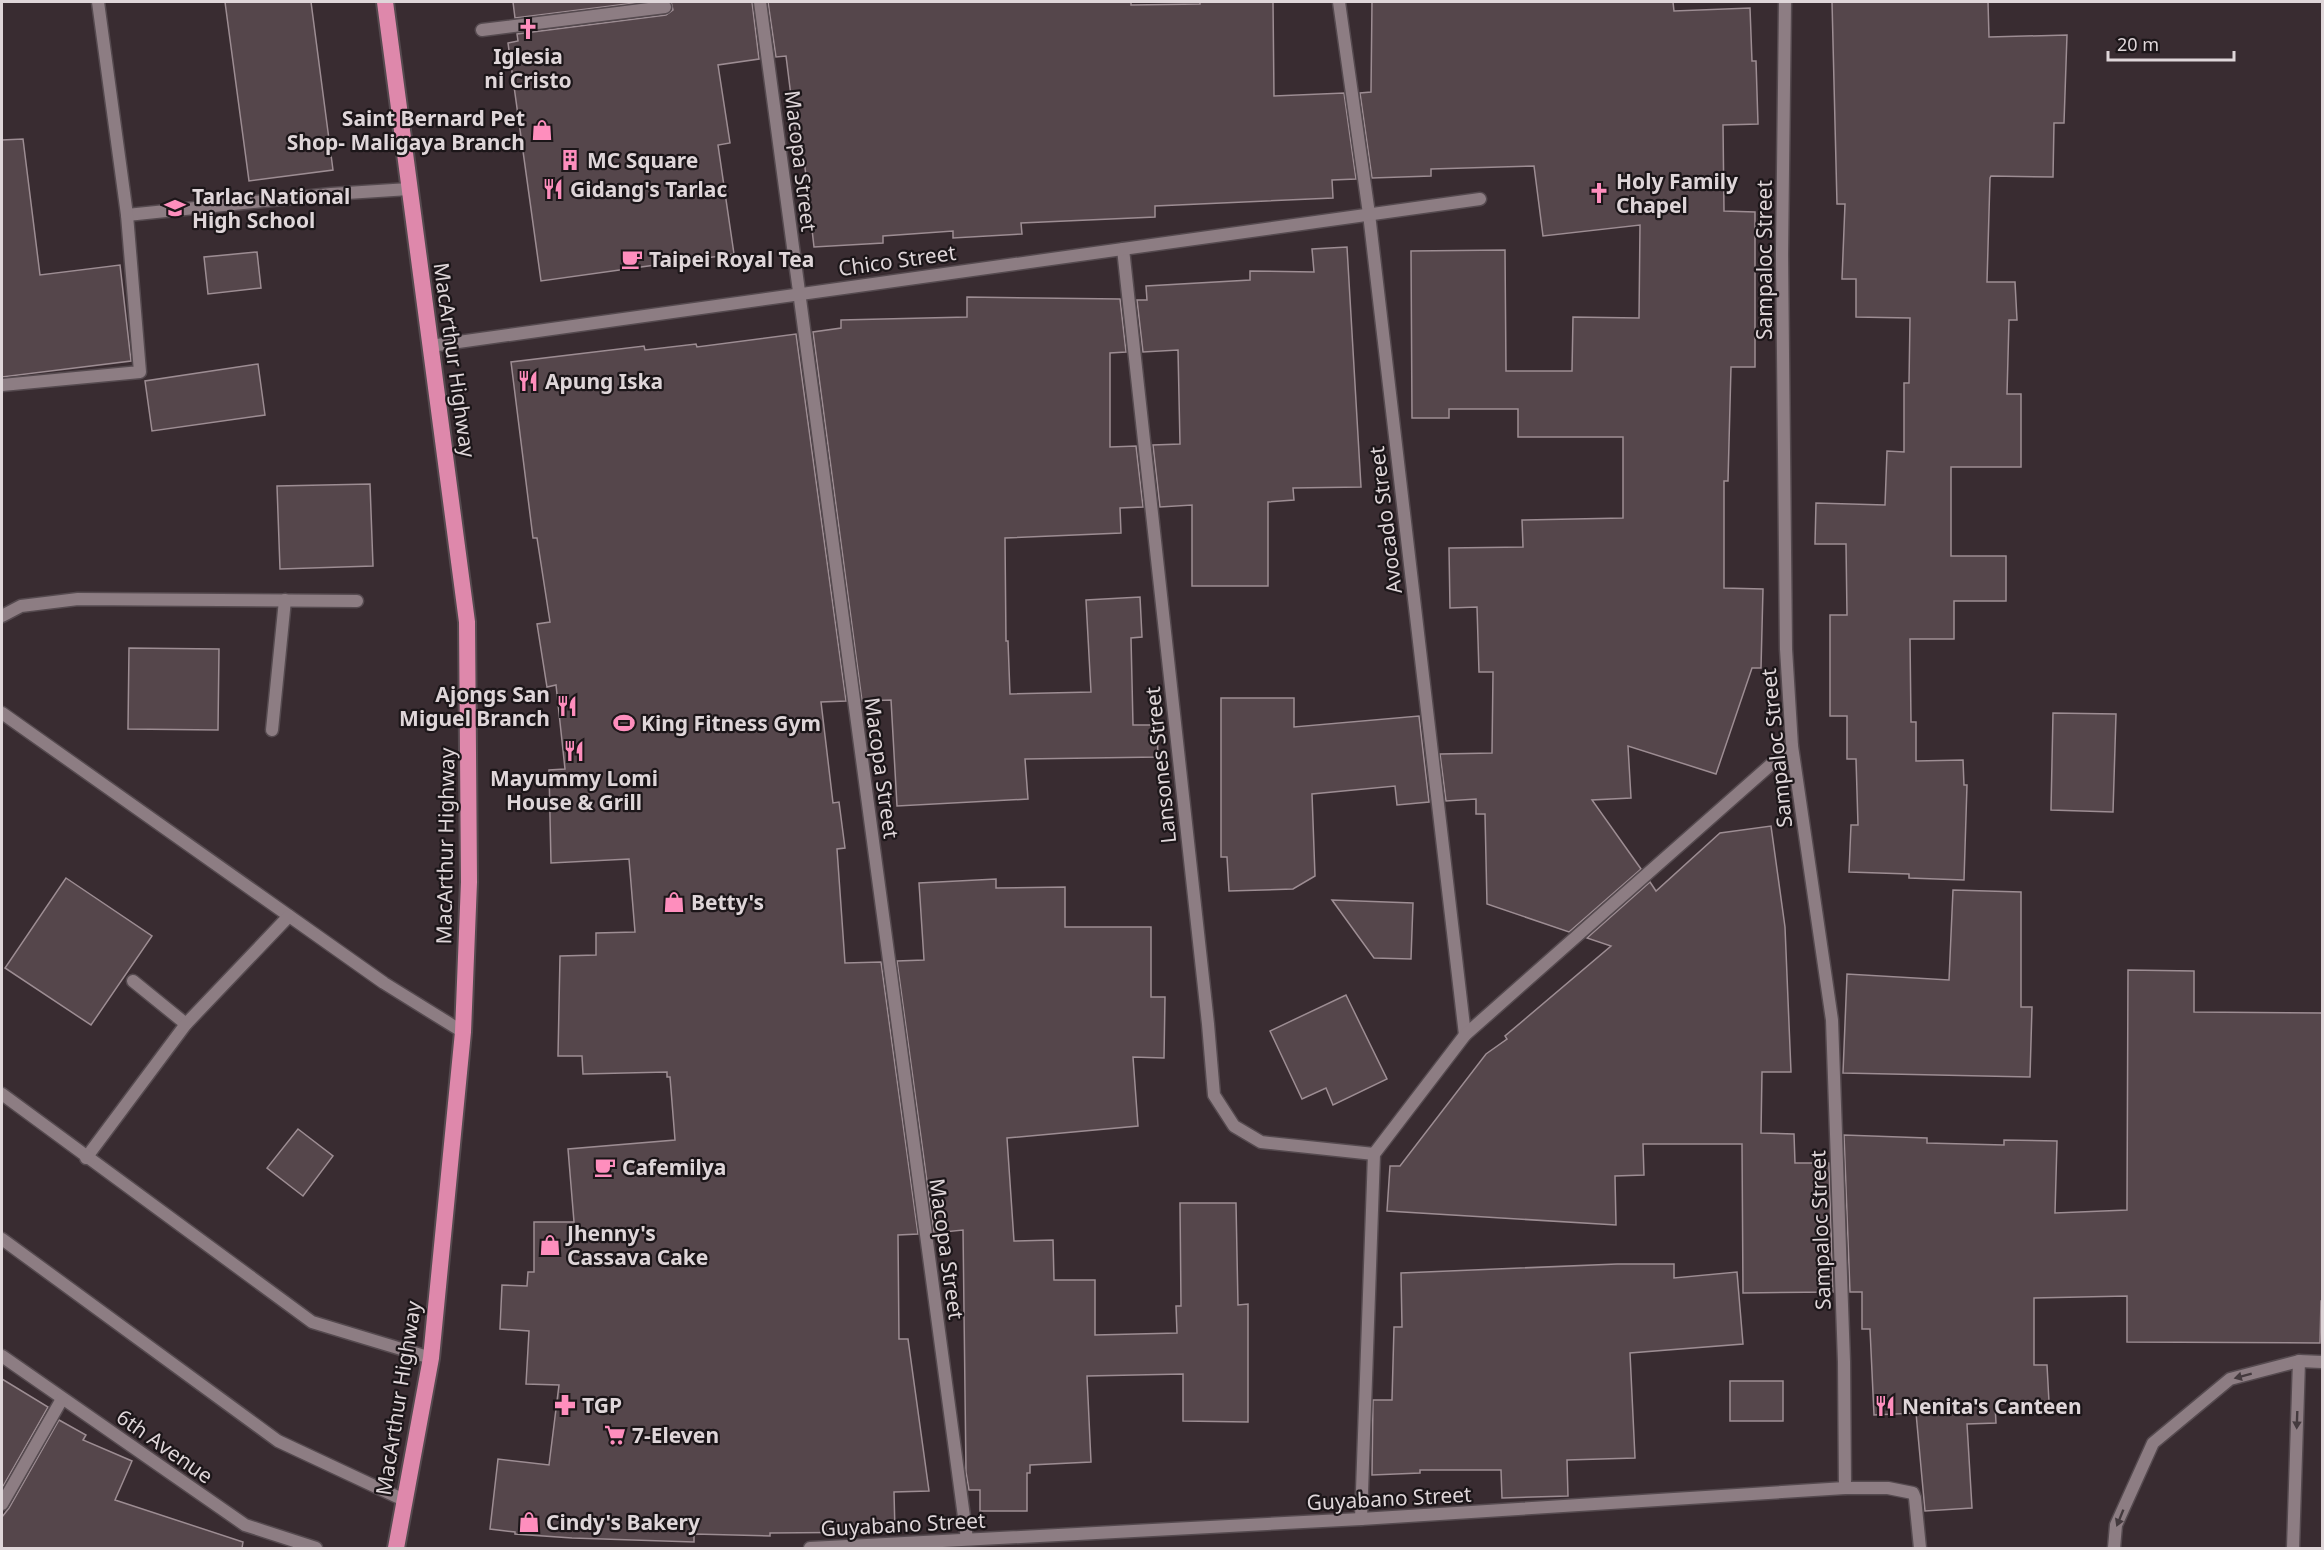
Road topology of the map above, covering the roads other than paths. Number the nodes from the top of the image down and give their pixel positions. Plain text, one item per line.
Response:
1 (98, 2) edge
2 (385, 2) edge
3 (760, 2) edge
4 (1339, 2) edge
5 (1785, 2) edge
6 (665, 7) dead end
7 (482, 30) dead end
8 (409, 189) junction
9 (1480, 199) dead end
10 (1369, 214) junction
11 (127, 215) junction
12 (1123, 249) junction
13 (798, 294) junction
14 (430, 345) junction
15 (2, 385) edge
16 (285, 600) junction
17 (357, 601) dead end
18 (2, 616) edge
19 (2, 713) edge
20 (272, 730) dead end
21 (1792, 746) junction
22 (289, 916) junction
23 (133, 981) dead end
24 (186, 1024) junction
25 (463, 1032) junction
26 (1465, 1035) junction
27 (2, 1094) edge
28 (1374, 1154) junction
29 (86, 1158) junction
30 (2, 1239) edge
31 (2, 1356) edge
32 (431, 1358) junction
33 (2300, 1361) junction
34 (2322, 1362) edge
35 (62, 1399) junction
36 (1845, 1488) junction
37 (404, 1500) junction
38 (2, 1504) edge
39 (1361, 1520) junction
40 (967, 1539) junction
41 (316, 1548) edge
42 (396, 1548) edge
43 (810, 1548) edge
44 (1920, 1548) edge
45 (2114, 1548) edge
46 (2293, 1548) edge

1 - 11 street
2 - 8 highway, MacArthur Highway
3 - 13 street, Macopa Street
4 - 10 street, Avocado Street
5 - 21 street, Sampaloc Street
6 - 7 street
8 - 11 street
8 - 14 highway, MacArthur Highway
9 - 10 street, Chico Street
10 - 12 street, Chico Street
10 - 26 street, Avocado Street
11 - 15 street
12 - 13 street, Chico Street
12 - 28 street, Lansones Street
13 - 14 street, Chico Street
13 - 40 street, Macopa Street
14 - 25 highway, MacArthur Highway
16 - 17 street
16 - 18 street
16 - 20 street
19 - 22 street
21 - 26 street
21 - 36 street, Sampaloc Street
22 - 24 street
22 - 25 street
23 - 24 street
24 - 29 street
25 - 32 highway, MacArthur Highway
26 - 28 street
27 - 29 street
28 - 39 street
29 - 32 street
30 - 37 street
31 - 35 street, 6th Avenue
32 - 37 highway, MacArthur Highway
33 - 34 street
33 -> 45 street
33 -> 46 street
35 - 38 street
35 - 41 street, 6th Avenue
36 - 39 street, Guyabano Street
36 - 44 street, Guyabano Street
37 - 42 highway, MacArthur Highway
39 - 40 street, Guyabano Street
40 - 43 street, Guyabano Street

